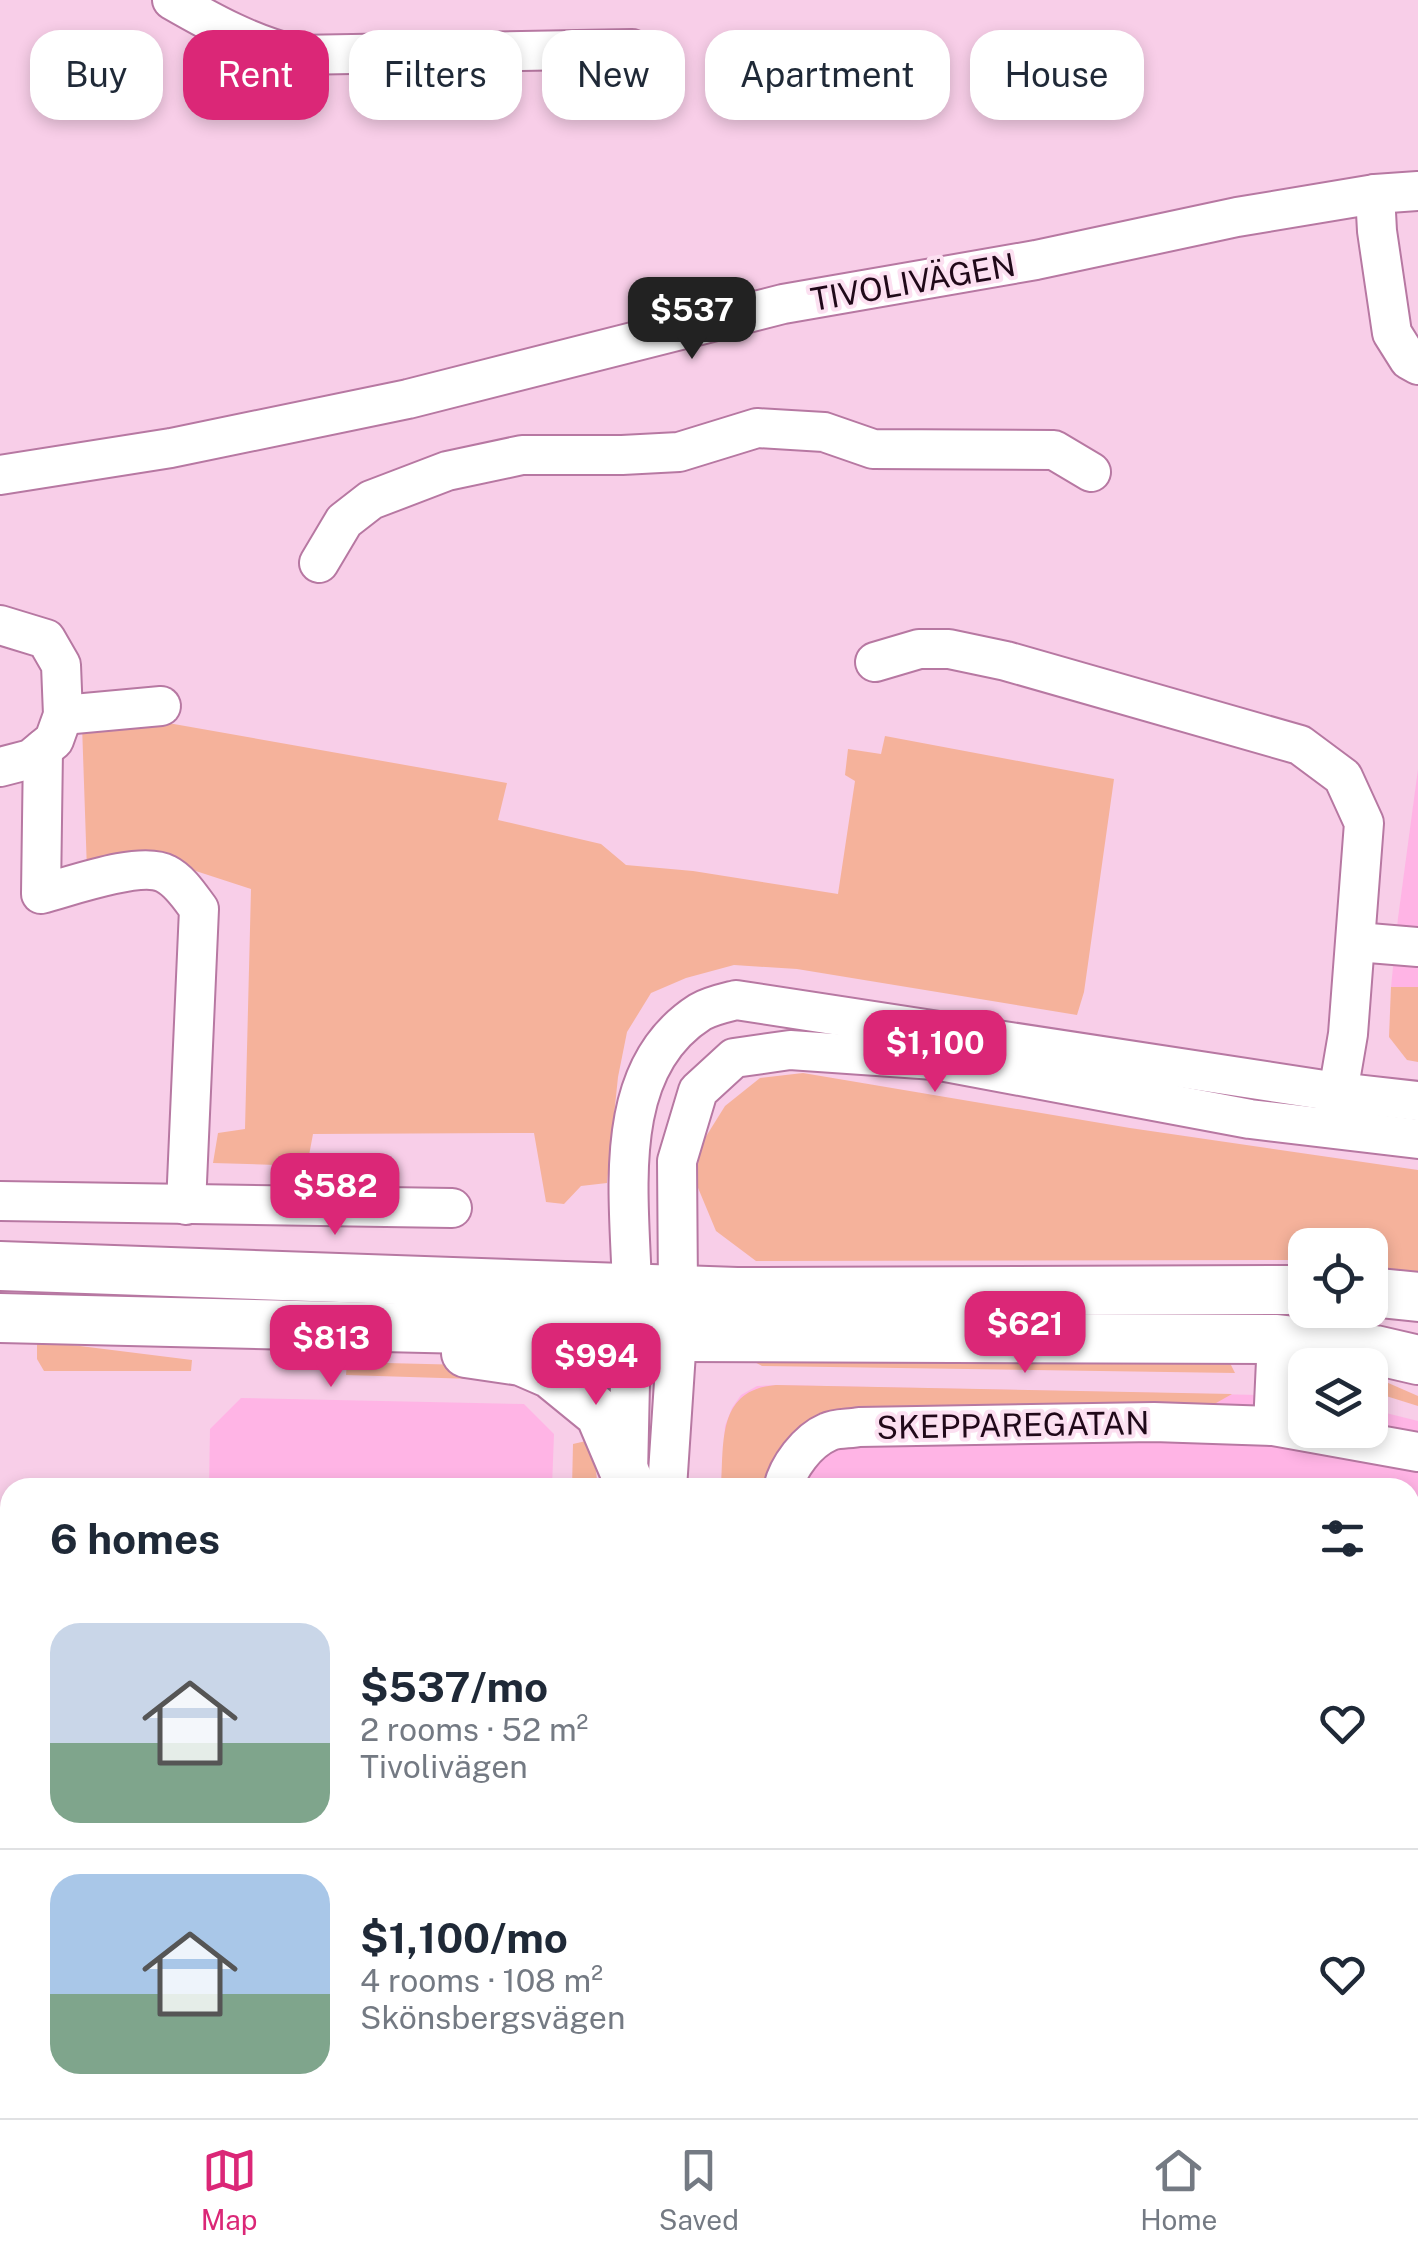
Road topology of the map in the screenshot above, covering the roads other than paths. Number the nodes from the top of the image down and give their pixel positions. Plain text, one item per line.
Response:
1 (172, 0) edge
2 (542, 51) edge
3 (1418, 191) edge
4 (1375, 194) junction
5 (1418, 365) edge
6 (1091, 472) dead end
7 (0, 475) edge
8 (320, 564) dead end
9 (0, 625) edge
10 (874, 662) dead end
11 (161, 706) dead end
12 (63, 715) junction
13 (43, 748) junction
14 (0, 767) edge
15 (1357, 942) junction
16 (1418, 948) edge
17 (1418, 1101) edge
18 (1334, 1110) junction
19 (1418, 1138) edge
20 (0, 1201) edge
21 (186, 1205) junction
22 (452, 1208) dead end
23 (12, 1263) edge
24 (655, 1290) junction
25 (1288, 1290) edge
26 (1388, 1294) edge
27 (1418, 1297) edge
28 (16, 1318) edge
29 (654, 1337) junction
30 (1276, 1339) junction
31 (1418, 1360) edge
32 (1273, 1426) junction
33 (1418, 1452) edge
34 (637, 1478) edge
35 (642, 1478) edge
36 (786, 1478) edge

1 - 2 street
3 - 4 street, TIVOLIVÄGEN
4 - 5 street
4 - 7 street, TIVOLIVÄGEN
6 - 8 street
9 - 12 street
10 - 15 street
11 - 12 street
12 - 13 street
13 - 14 street
13 - 21 street
15 - 16 street
15 - 18 street
17 - 18 street
18 - 19 street
18 - 24 street
18 - 24 street
20 - 21 street
21 - 22 street
23 - 24 main road
24 - 25 main road
24 - 29 main road
26 - 27 main road
28 - 29 main road
28 - 34 main road
29 - 30 main road
29 - 35 street
30 - 31 main road
30 - 32 street
32 - 33 street, SKEPPAREGATAN
32 - 36 street, SKEPPAREGATAN

